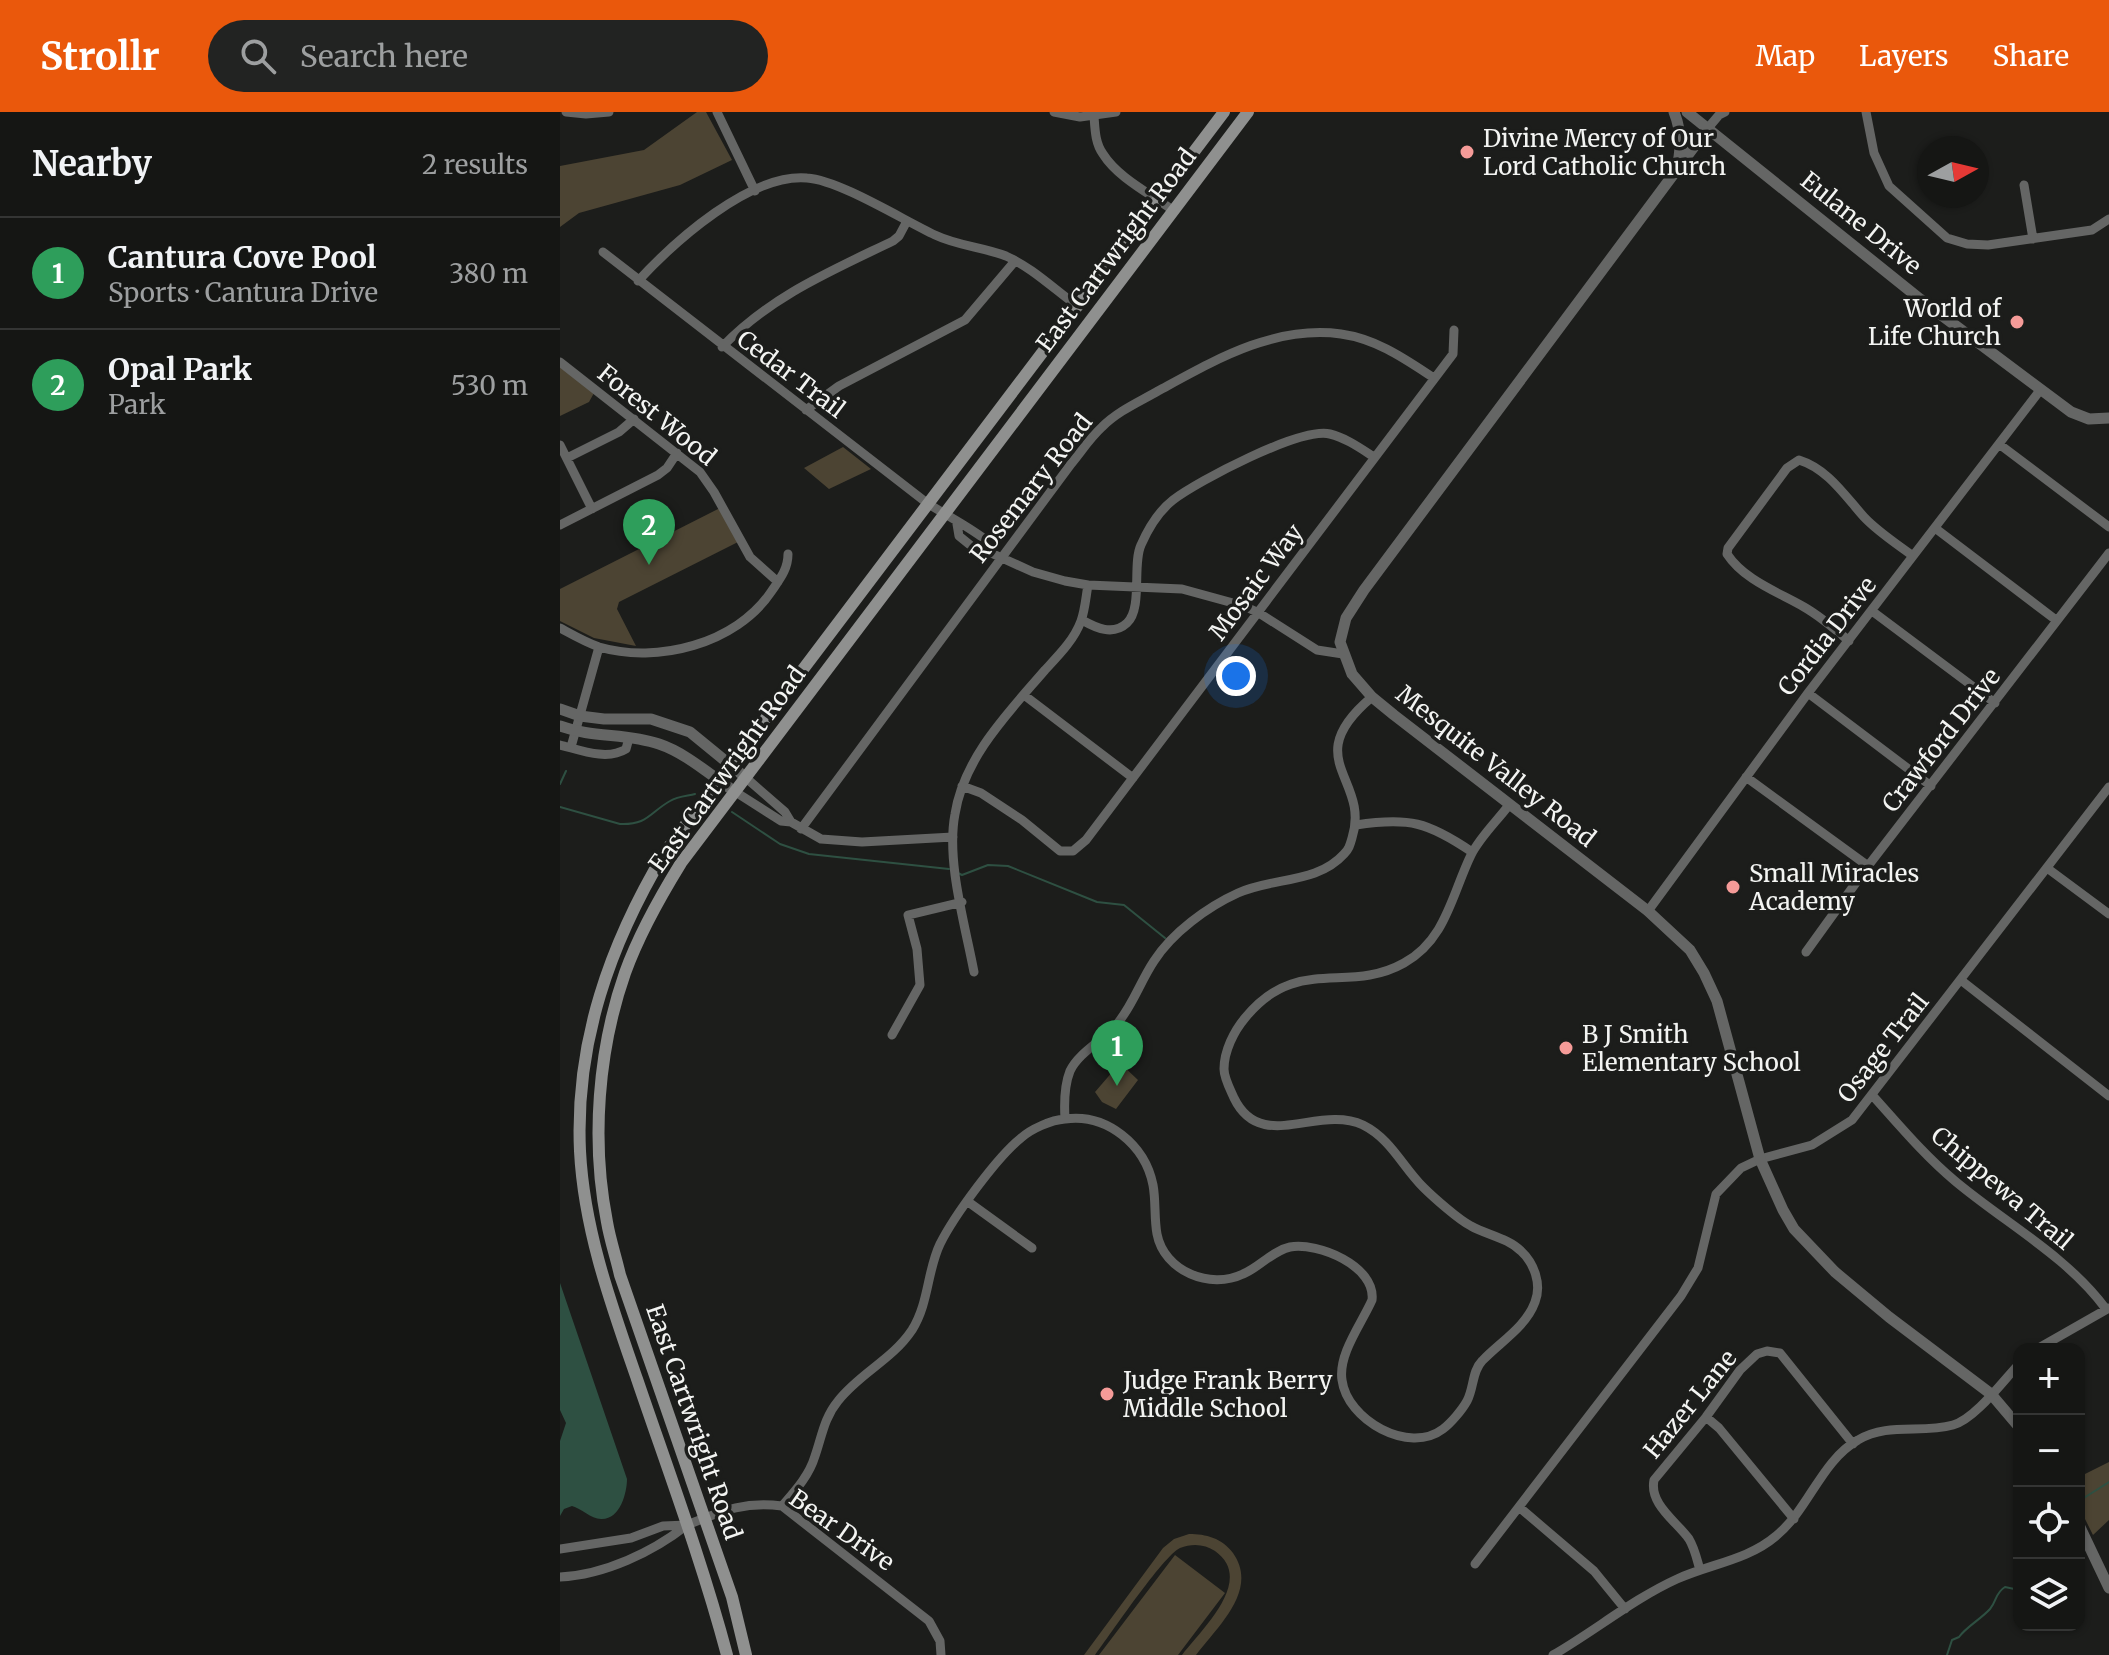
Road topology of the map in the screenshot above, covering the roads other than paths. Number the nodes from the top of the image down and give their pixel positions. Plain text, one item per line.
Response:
1 (566, 112) edge
2 (609, 112) edge
3 (717, 112) edge
4 (1054, 112) edge
5 (1116, 112) edge
6 (1224, 112) edge
7 (1248, 112) edge
8 (1674, 112) edge
9 (1687, 112) edge
10 (1725, 112) edge
11 (1866, 112) edge
12 (1094, 116) junction
13 (1708, 128) junction
14 (1672, 179) junction
15 (2024, 185) dead end
16 (755, 191) junction
17 (1158, 200) junction
18 (1174, 211) junction
19 (2109, 219) edge
20 (907, 221) junction
21 (2033, 239) junction
22 (603, 252) dead end
23 (1015, 261) junction
24 (638, 281) junction
25 (1076, 305) junction
26 (1454, 330) dead end
27 (722, 347) junction
28 (560, 362) edge
29 (1434, 378) junction
30 (2041, 389) junction
31 (806, 410) junction
32 (2109, 418) edge
33 (634, 419) junction
34 (1999, 444) junction
35 (560, 445) edge
36 (677, 453) junction
37 (1374, 457) junction
38 (567, 458) junction
39 (927, 503) junction
40 (592, 509) junction
41 (943, 514) junction
42 (560, 525) edge
43 (2109, 527) edge
44 (1935, 528) junction
45 (2109, 553) edge
46 (788, 554) dead end
47 (1913, 556) junction
48 (1001, 558) junction
49 (778, 582) junction
50 (1088, 585) junction
51 (1136, 587) junction
52 (1872, 611) junction
53 (1259, 613) junction
54 (1082, 620) junction
55 (2056, 620) junction
56 (560, 628) edge
57 (1849, 641) junction
58 (599, 647) junction
59 (1343, 654) junction
60 (1808, 693) junction
61 (1024, 695) junction
62 (1372, 697) junction
63 (1995, 703) junction
64 (560, 709) edge
65 (580, 716) junction
66 (560, 726) edge
67 (576, 732) junction
68 (629, 738) junction
69 (560, 745) edge
70 (571, 747) junction
71 (731, 765) junction
72 (745, 777) junction
73 (1746, 777) junction
74 (1133, 778) junction
75 (719, 781) junction
76 (962, 786) junction
77 (1931, 786) junction
78 (2109, 787) edge
79 (734, 791) junction
80 (1509, 805) junction
81 (791, 822) junction
82 (1356, 825) junction
83 (801, 829) junction
84 (953, 837) junction
85 (1472, 852) junction
86 (1868, 866) junction
87 (2047, 868) junction
88 (962, 902) junction
89 (1648, 911) junction
90 (2109, 914) edge
91 (1806, 952) dead end
92 (974, 972) dead end
93 (1962, 981) junction
94 (892, 1035) dead end
95 (1873, 1096) junction
96 (2109, 1096) edge
97 (1065, 1119) junction
98 (1760, 1159) junction
99 (967, 1201) junction
100 (1032, 1248) dead end
101 (2108, 1308) edge
102 (2047, 1343) edge
103 (2013, 1370) edge
104 (1991, 1394) junction
105 (1706, 1417) junction
106 (2013, 1420) edge
107 (1853, 1444) junction
108 (782, 1506) junction
109 (1519, 1507) junction
110 (705, 1518) junction
111 (1794, 1519) junction
112 (687, 1525) junction
113 (2085, 1537) edge
114 (560, 1549) edge
115 (1475, 1564) dead end
116 (1700, 1570) junction
117 (560, 1577) edge
118 (2109, 1588) edge
119 (1625, 1609) junction
120 (727, 1655) edge
121 (746, 1655) edge
122 (941, 1655) edge
123 (1553, 1655) edge

1 - 2 street
3 - 16 street
4 - 12 street
5 - 12 street
6 - 17 main road, East Cartwright Road
7 - 18 main road, East Cartwright Road
8 - 14 street
9 - 13 street
10 - 13 street
11 - 21 street
12 - 17 street
13 - 14 street
13 - 30 street, Eulane Drive
14 - 59 street
15 - 21 street
16 - 20 street
16 - 24 street
17 - 18 street
17 - 25 main road, East Cartwright Road
18 - 41 main road, East Cartwright Road
19 - 21 street
20 - 23 street
20 - 27 street
22 - 24 street, Cedar Trail
23 - 25 street
23 - 31 street
24 - 27 street, Cedar Trail
25 - 39 main road, East Cartwright Road
26 - 29 street, Mosaic Way
27 - 31 street, Cedar Trail
28 - 33 street, Forest Wood
29 - 37 street, Mosaic Way
29 - 48 street, Rosemary Road
30 - 32 street, Eulane Drive
30 - 34 street, Cordia Drive
31 - 39 street, Cedar Trail
33 - 36 street, Forest Wood
33 - 38 street
34 - 43 street
34 - 44 street, Cordia Drive
35 - 38 street
36 - 40 street
36 - 49 street, Forest Wood
37 - 51 street
37 - 53 street, Mosaic Way
38 - 40 street
39 - 41 street, Cedar Trail
39 - 71 main road, East Cartwright Road
40 - 42 street
41 - 48 street, Cedar Trail
41 - 72 main road, East Cartwright Road
44 - 47 street, Cordia Drive
44 - 55 street
45 - 55 street, Crawford Drive
46 - 49 street
47 - 52 street, Cordia Drive
47 - 57 street
48 - 50 street, Cedar Trail
48 - 83 street, Rosemary Road
49 - 58 street
50 - 51 street, Cedar Trail
50 - 54 street
51 - 53 street, Cedar Trail
51 - 54 street
52 - 57 street, Cordia Drive
52 - 63 street
53 - 59 street, Cedar Trail
53 - 74 street, Mosaic Way
54 - 61 street
55 - 63 street, Crawford Drive
56 - 58 street
57 - 60 street, Cordia Drive
58 - 65 street
59 - 62 street, Mesquite Valley Road
60 - 73 street, Cordia Drive
60 - 77 street
61 - 74 street
61 - 76 street
62 - 80 street, Mesquite Valley Road
62 - 82 street
63 - 77 street, Crawford Drive
64 - 65 street
65 - 67 street
65 - 71 street
66 - 67 street
67 - 68 street
67 - 70 street
68 - 70 street
68 - 75 street
69 - 70 street
71 - 72 street
71 - 75 main road, East Cartwright Road
72 - 79 main road, East Cartwright Road
72 - 81 street
73 - 86 street
73 - 89 street, Cordia Drive
74 - 76 street, Mosaic Way
75 - 79 street
75 - 112 main road, East Cartwright Road
76 - 84 street
77 - 86 street, Crawford Drive
78 - 87 street, Osage Trail
79 - 81 street
79 - 110 main road, East Cartwright Road
80 - 85 street
80 - 89 street, Mesquite Valley Road
81 - 83 street
82 - 85 street
82 - 97 street
83 - 84 street
84 - 88 street
85 - 97 street
86 - 91 street, Crawford Drive
87 - 90 street
87 - 93 street, Osage Trail
88 - 92 street
88 - 94 street
89 - 98 street, Mesquite Valley Road
93 - 95 street, Osage Trail
93 - 96 street
95 - 98 street, Osage Trail
95 - 101 street, Chippewa Trail
97 - 99 street
98 - 104 street, Mesquite Valley Road
98 - 109 street, Osage Trail
99 - 100 street
99 - 108 street
101 - 102 street
103 - 104 street
104 - 106 street, Mesquite Valley Road
104 - 107 street
105 - 107 street, Hazer Lane
105 - 111 street
105 - 116 street, Hazer Lane
107 - 111 street
108 - 110 street, Bear Drive
108 - 122 street, Bear Drive
109 - 115 street, Osage Trail
109 - 119 street
110 - 112 street, Bear Drive
110 - 121 main road, East Cartwright Road
111 - 116 street
112 - 114 street
112 - 117 street
112 - 120 main road, East Cartwright Road
113 - 118 street
116 - 119 street
119 - 123 street

